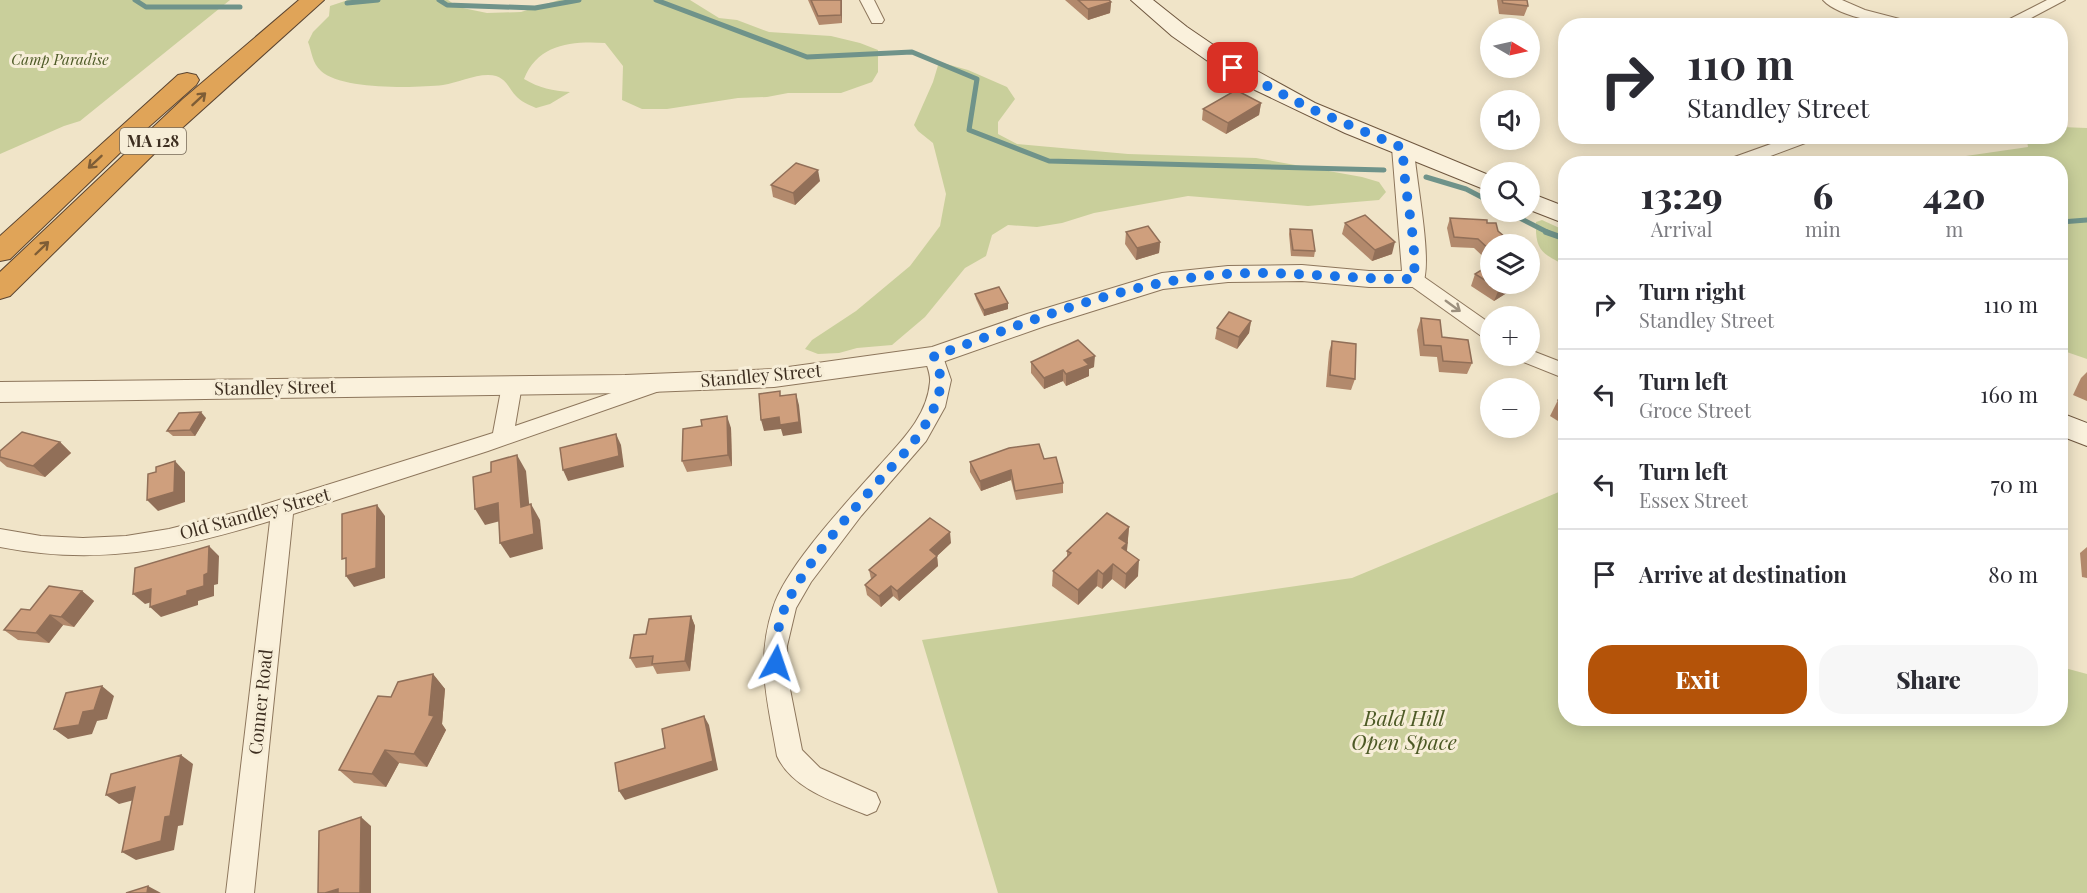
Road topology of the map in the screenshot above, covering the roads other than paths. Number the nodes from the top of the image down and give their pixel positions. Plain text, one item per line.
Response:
1 (282, 0) edge
2 (313, 0) edge
3 (867, 0) edge
4 (1141, 0) edge
5 (1830, 0) edge
6 (2058, 0) edge
7 (1879, 18) edge
8 (2020, 18) edge
9 (877, 20) dead end
10 (1764, 144) edge
11 (1403, 148) junction
12 (1745, 156) edge
13 (1480, 180) edge
14 (1540, 205) edge
15 (1558, 213) edge
16 (0, 252) edge
17 (1414, 279) junction
18 (0, 289) edge
19 (1480, 325) edge
20 (934, 356) junction
21 (1540, 361) edge
22 (1558, 369) edge
23 (658, 383) junction
24 (512, 385) junction
25 (0, 392) edge
26 (2068, 427) edge
27 (2087, 435) edge
28 (502, 438) junction
29 (282, 510) junction
30 (0, 538) edge
31 (867, 802) dead end
32 (240, 893) edge

1 -> 16 highway, MA 128
18 -> 2 highway, MA 128
3 - 9 street
4 - 11 main road
5 - 7 street
6 - 8 street
10 - 12 street
11 - 13 main road
11 - 17 street
14 - 15 main road
17 -> 19 street
17 - 20 street, Standley Street
20 - 23 street, Standley Street
20 - 31 street
21 - 22 street
23 - 24 street, Standley Street
23 - 28 street, Old Standley Street
24 - 25 street, Standley Street
24 - 28 street
26 - 27 main road
28 - 29 street, Old Standley Street
29 - 30 street, Old Standley Street
29 - 32 street, Conner Road

